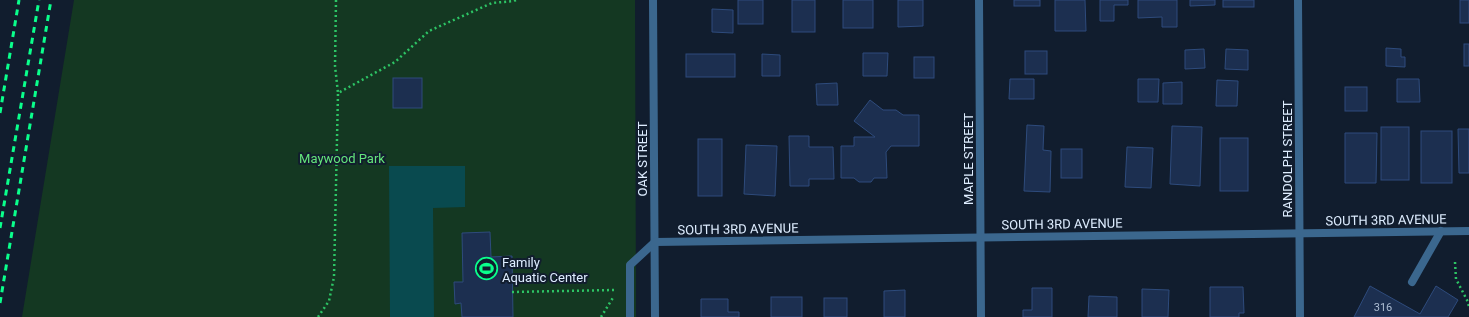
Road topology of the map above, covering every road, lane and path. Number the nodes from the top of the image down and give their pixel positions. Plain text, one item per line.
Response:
1 (336, 0) edge
2 (516, 0) edge
3 (653, 0) edge
4 (979, 0) edge
5 (1298, 0) edge
6 (338, 93) junction
7 (1441, 231) junction
8 (1469, 231) edge
9 (1299, 233) junction
10 (980, 238) junction
11 (655, 242) junction
12 (1455, 262) dead end
13 (1412, 282) dead end
14 (614, 290) dead end
15 (512, 292) dead end
16 (614, 296) dead end
17 (1469, 307) edge
18 (318, 317) edge
19 (600, 317) edge
20 (630, 317) edge
21 (655, 317) edge
22 (981, 317) edge
23 (1300, 317) edge

1 - 6 path
2 - 6 path
3 - 11 street, OAK STREET
4 - 10 street, MAPLE STREET
5 - 9 street, RANDOLPH STREET
6 - 18 path
7 - 8 street, SOUTH 3RD AVENUE
7 - 9 street, SOUTH 3RD AVENUE
7 - 13 street
9 - 10 street, SOUTH 3RD AVENUE
9 - 23 street, RANDOLPH STREET
10 - 11 street, SOUTH 3RD AVENUE
10 - 22 street, MAPLE STREET
11 - 20 street
11 - 21 street, OAK STREET
12 - 17 path
14 - 15 path
16 - 19 path

